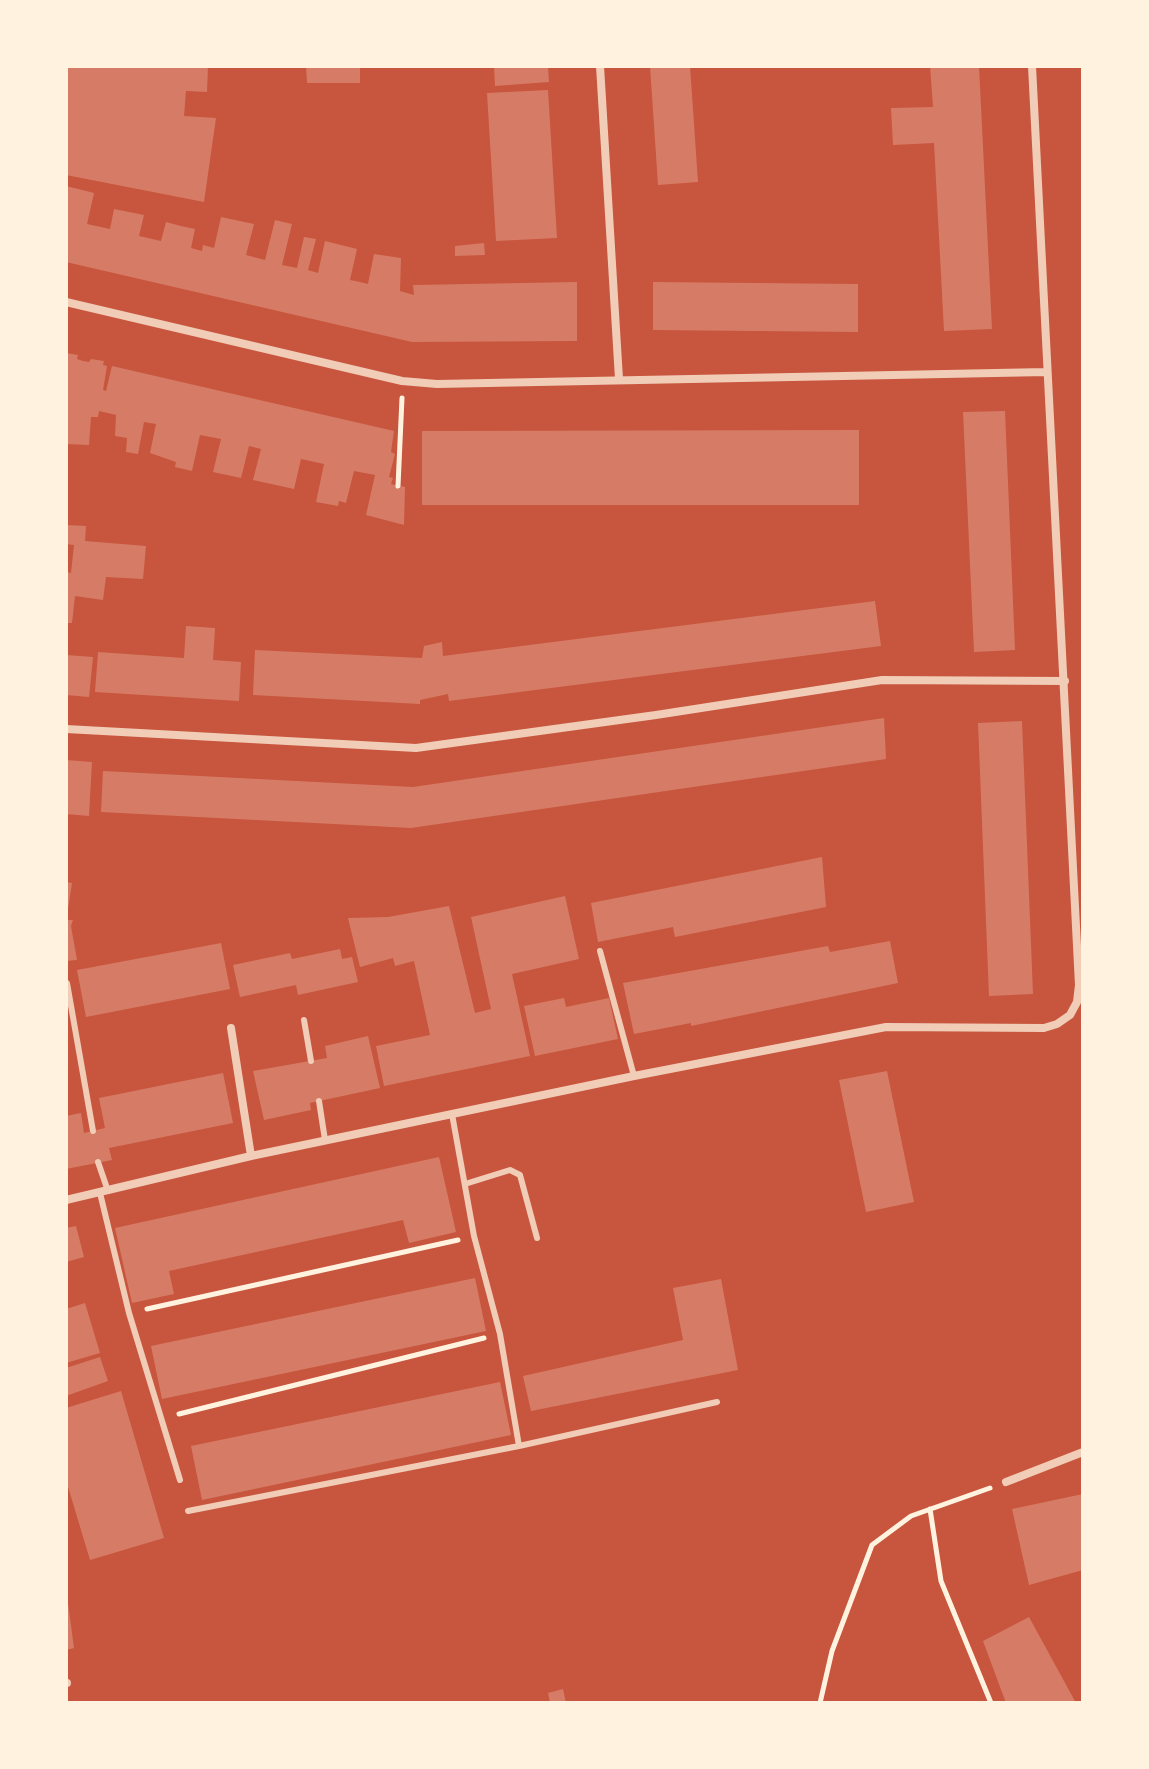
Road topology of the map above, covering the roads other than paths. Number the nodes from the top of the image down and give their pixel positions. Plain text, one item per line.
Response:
1 (600, 66) edge
2 (1032, 66) edge
3 (66, 302) edge
4 (1046, 372) junction
5 (619, 379) junction
6 (1065, 681) junction
7 (66, 729) edge
8 (600, 951) dead end
9 (67, 983) edge
10 (304, 1020) dead end
11 (231, 1028) dead end
12 (311, 1061) dead end
13 (634, 1076) junction
14 (319, 1101) dead end
15 (452, 1114) junction
16 (93, 1131) dead end
17 (325, 1140) junction
18 (251, 1156) junction
19 (98, 1162) dead end
20 (465, 1184) junction
21 (104, 1192) junction
22 (66, 1200) edge
23 (537, 1238) dead end
24 (717, 1402) dead end
25 (519, 1446) junction
26 (1083, 1452) edge
27 (180, 1480) dead end
28 (1006, 1482) road end
29 (188, 1511) dead end

1 - 5 street
2 - 4 street
3 - 5 street
4 - 5 street
4 - 6 street
6 - 7 street
6 - 13 street
8 - 13 lane
9 - 16 lane
10 - 12 lane
11 - 18 street
13 - 15 street
14 - 17 lane
15 - 17 street
15 - 20 lane
17 - 18 street
18 - 21 street
19 - 21 lane
20 - 23 lane
20 - 25 lane
21 - 22 street
21 - 27 lane
24 - 25 lane
25 - 29 lane
26 - 28 street

